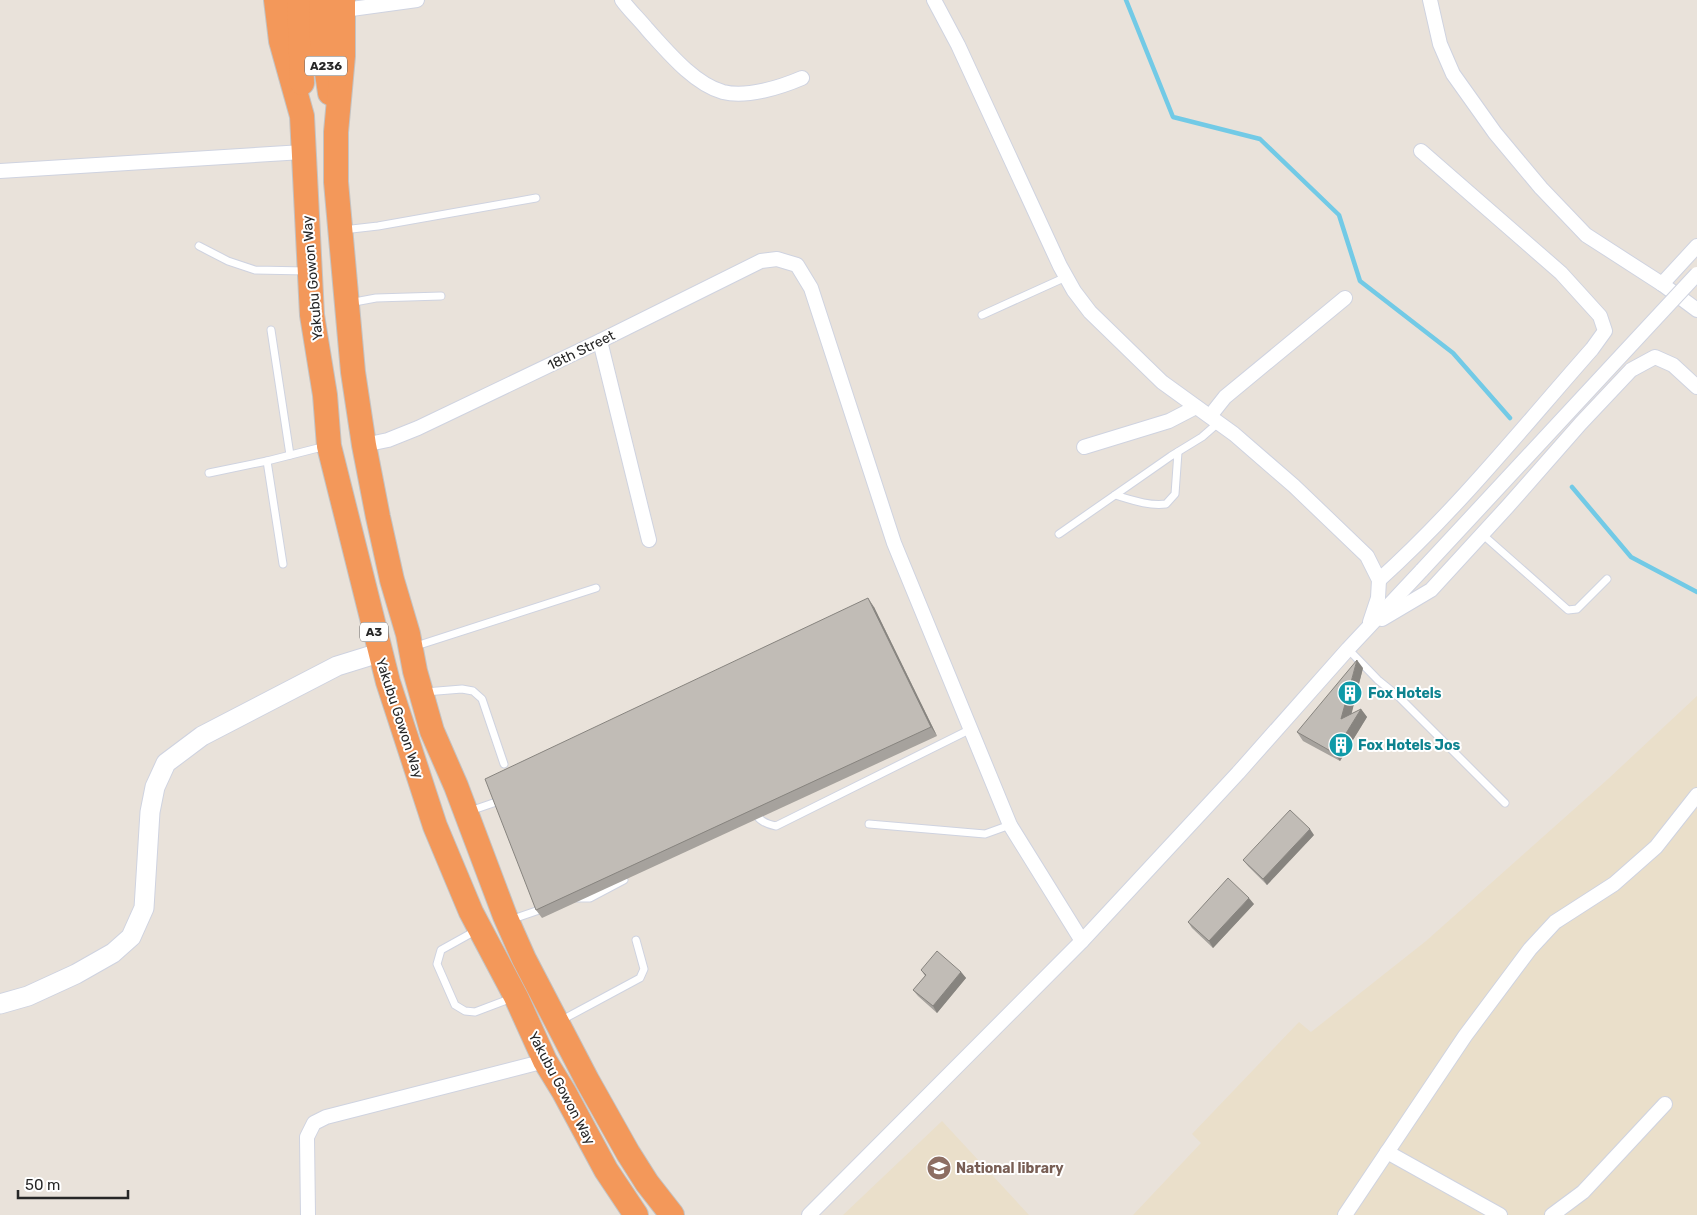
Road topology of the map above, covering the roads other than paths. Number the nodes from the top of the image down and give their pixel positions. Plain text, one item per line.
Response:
1 (276, 0) edge
2 (299, 0) edge
3 (321, 0) edge
4 (416, 0) edge
5 (622, 0) edge
6 (934, 0) edge
7 (1430, 0) edge
8 (343, 5) edge
9 (802, 78) dead end
10 (302, 116) junction
11 (336, 132) junction
12 (1421, 151) dead end
13 (303, 152) junction
14 (0, 171) edge
15 (536, 198) dead end
16 (340, 230) junction
17 (199, 246) dead end
18 (1697, 246) edge
19 (310, 271) junction
20 (1697, 274) edge
21 (1066, 277) junction
22 (1662, 284) junction
23 (441, 296) dead end
24 (1345, 298) dead end
25 (346, 303) junction
26 (1696, 308) edge
27 (982, 314) dead end
28 (271, 330) dead end
29 (600, 341) junction
30 (1697, 387) edge
31 (1196, 407) junction
32 (1214, 419) junction
33 (364, 445) junction
34 (328, 446) junction
35 (1084, 447) dead end
36 (1178, 452) junction
37 (290, 455) junction
38 (268, 461) junction
39 (209, 473) dead end
40 (1115, 495) junction
41 (1059, 534) dead end
42 (1482, 534) junction
43 (649, 540) dead end
44 (284, 564) dead end
45 (1607, 579) dead end
46 (1380, 580) junction
47 (596, 588) dead end
48 (1368, 627) junction
49 (411, 648) junction
50 (1348, 648) junction
51 (379, 653) junction
52 (421, 692) junction
53 (970, 729) junction
54 (504, 764) dead end
55 (1697, 795) edge
56 (513, 796) edge
57 (754, 800) edge
58 (1505, 803) dead end
59 (751, 809) junction
60 (465, 812) junction
61 (744, 816) edge
62 (869, 824) dead end
63 (1010, 825) junction
64 (633, 875) edge
65 (571, 899) edge
66 (553, 905) edge
67 (508, 921) junction
68 (480, 929) junction
69 (636, 940) dead end
70 (1082, 941) junction
71 (516, 997) junction
72 (0, 1004) edge
73 (557, 1022) junction
74 (545, 1060) junction
75 (1665, 1104) dead end
76 (1387, 1152) junction
77 (308, 1215) edge
78 (636, 1215) edge
79 (672, 1215) edge
80 (809, 1215) edge
81 (1345, 1215) edge
82 (1500, 1215) edge
83 (1552, 1215) edge

1 - 10 highway, Yakubu Gowon Way / A3
2 - 10 highway, A236
3 - 11 highway, A236
4 - 8 street
5 - 9 street
6 - 21 street
7 - 22 street
8 - 11 highway, Yakubu Gowon Way / A3
10 - 13 highway, Yakubu Gowon Way / A3
11 - 16 highway, Yakubu Gowon Way / A3
12 - 46 street
13 - 14 street
13 - 19 highway, Yakubu Gowon Way / A3
15 - 16 lane
16 - 25 highway, Yakubu Gowon Way / A3
17 - 19 lane
18 - 22 street
19 - 34 highway, Yakubu Gowon Way / A3
20 - 48 street, bridge
21 - 27 lane
21 - 31 street
22 - 26 street
23 - 25 lane
24 - 32 street
25 - 33 highway, Yakubu Gowon Way / A3
28 - 37 lane
29 - 33 street, 18th Street
29 - 43 street
29 - 53 street, 18th Street
30 - 42 street
31 - 32 street
31 - 35 street
32 - 36 lane
32 - 46 street
33 - 49 highway, Yakubu Gowon Way / A3
34 - 37 lane
34 - 51 highway, Yakubu Gowon Way / A3
36 - 40 lane
36 - 40 lane
37 - 38 lane
38 - 39 lane
38 - 44 lane
40 - 41 lane
42 - 45 lane
42 - 48 street
46 - 48 street
47 - 49 lane
48 - 50 street
49 - 52 highway, Yakubu Gowon Way / A3
50 - 58 lane
50 - 70 street
51 - 68 highway, Yakubu Gowon Way / A3
51 - 72 street
52 - 54 lane
52 - 60 highway, Yakubu Gowon Way / A3
53 - 59 lane
53 - 63 street
55 - 76 street
56 - 60 lane
57 - 59 lane
59 - 61 lane
60 - 67 highway, Yakubu Gowon Way / A3
62 - 63 lane
63 - 70 street
64 - 65 lane
66 - 67 lane
67 - 73 highway, Yakubu Gowon Way / A3
68 - 71 highway, Yakubu Gowon Way / A3
68 - 71 lane
69 - 73 lane
70 - 80 street
71 - 74 highway, Yakubu Gowon Way / A3
73 - 79 highway, Yakubu Gowon Way / A3
74 - 77 street
74 - 78 highway, Yakubu Gowon Way / A3
75 - 83 street
76 - 81 street
76 - 82 street

